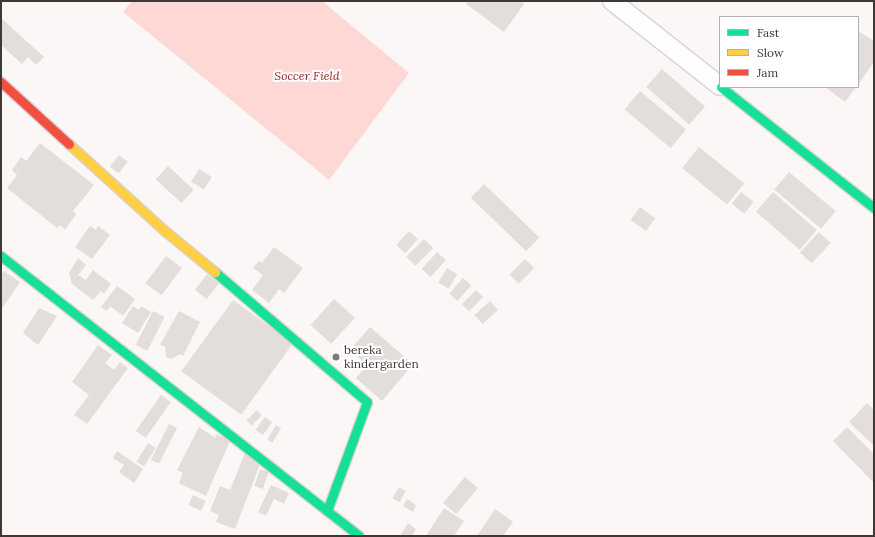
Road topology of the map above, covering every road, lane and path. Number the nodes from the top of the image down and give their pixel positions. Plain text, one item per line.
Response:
1 (612, 1) edge
2 (1, 82) edge
3 (719, 86) edge
4 (721, 88) edge
5 (874, 208) edge
6 (1, 256) edge
7 (327, 511) junction
8 (359, 536) edge

1 - 3 street
2 - 7 street
4 - 5 street
6 - 7 street
7 - 8 street

